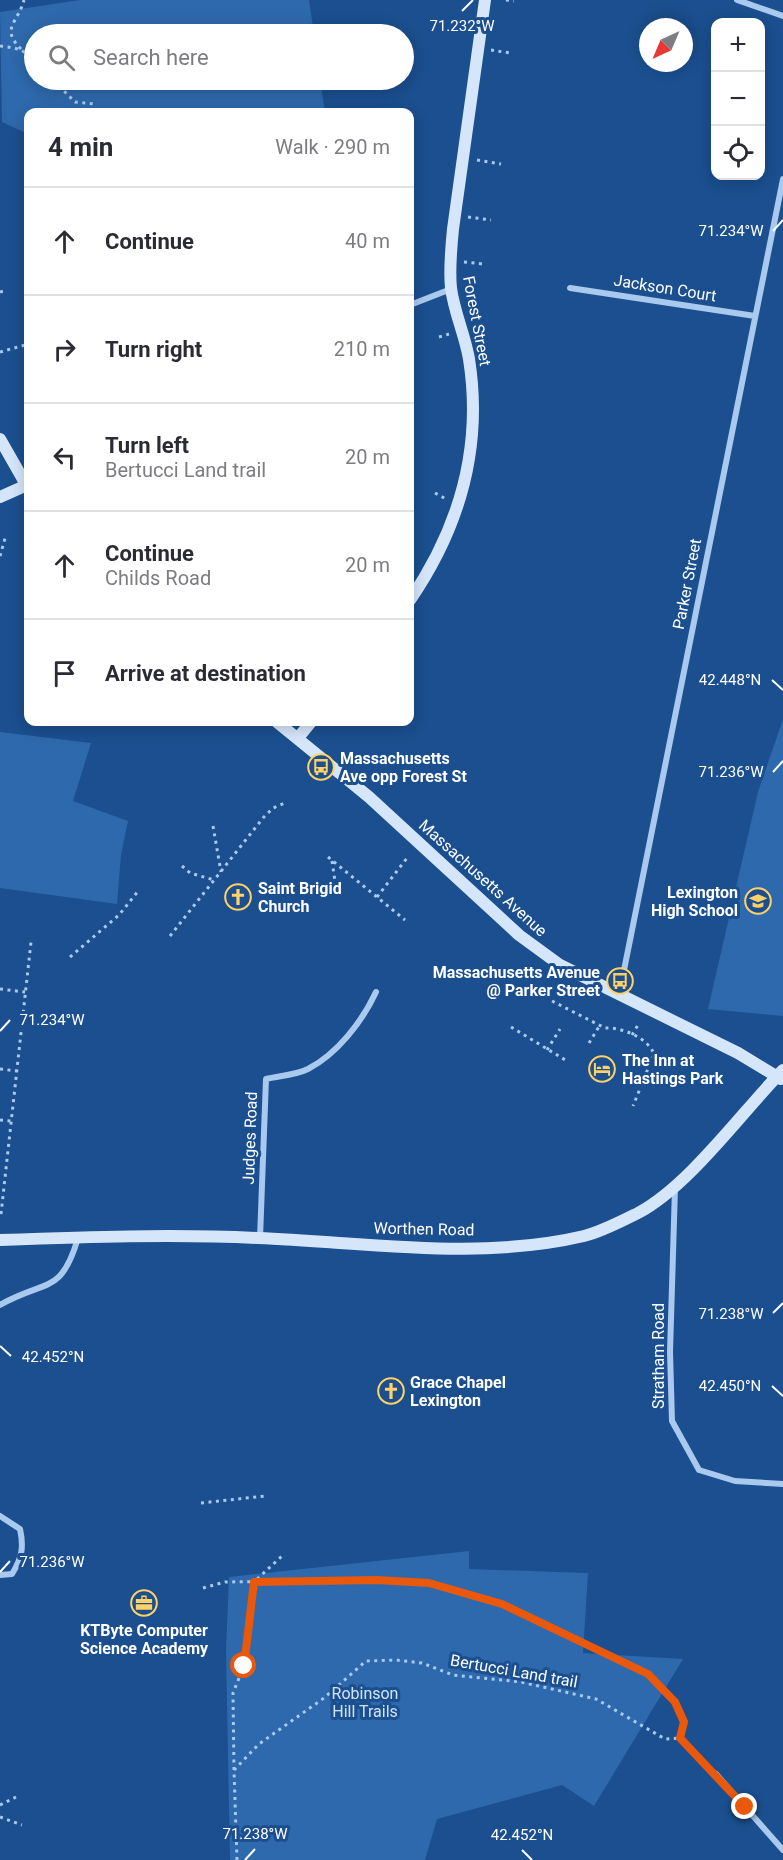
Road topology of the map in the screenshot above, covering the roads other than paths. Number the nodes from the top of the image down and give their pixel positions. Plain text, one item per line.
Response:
1 (485, 0) edge
2 (736, 0) edge
3 (783, 16) edge
4 (783, 178) edge
5 (570, 288) dead end
6 (451, 290) junction
7 (414, 304) edge
8 (755, 316) junction
9 (0, 439) edge
10 (24, 480) edge
11 (24, 488) edge
12 (0, 497) edge
13 (414, 594) edge
14 (282, 726) edge
15 (308, 726) edge
16 (298, 738) junction
17 (376, 992) dead end
18 (619, 995) junction
19 (781, 1075) edge
20 (675, 1185) junction
21 (78, 1238) junction
22 (260, 1238) junction
23 (0, 1240) edge
24 (0, 1305) edge
25 (783, 1484) edge
26 (0, 1516) edge
27 (0, 1575) edge
28 (716, 1774) road end
29 (783, 1850) edge

1 - 6 main road, Forest Street
2 - 3 street
4 - 8 street, Parker Street
5 - 8 street, Jackson Court
6 - 7 street
6 - 13 main road, Forest Street
8 - 18 street, Parker Street
9 - 10 main road
11 - 12 main road
14 - 16 main road, Massachusetts Avenue
15 - 16 main road
16 - 18 main road, Massachusetts Avenue
17 - 22 street, Judges Road
18 - 19 main road, Massachusetts Avenue
19 - 20 main road, Worthen Road
20 - 22 main road, Worthen Road
20 - 25 street, Stratham Road
21 - 22 main road, Worthen Road
21 - 23 main road, Worthen Road
21 - 24 street
26 - 27 street
28 - 29 street

